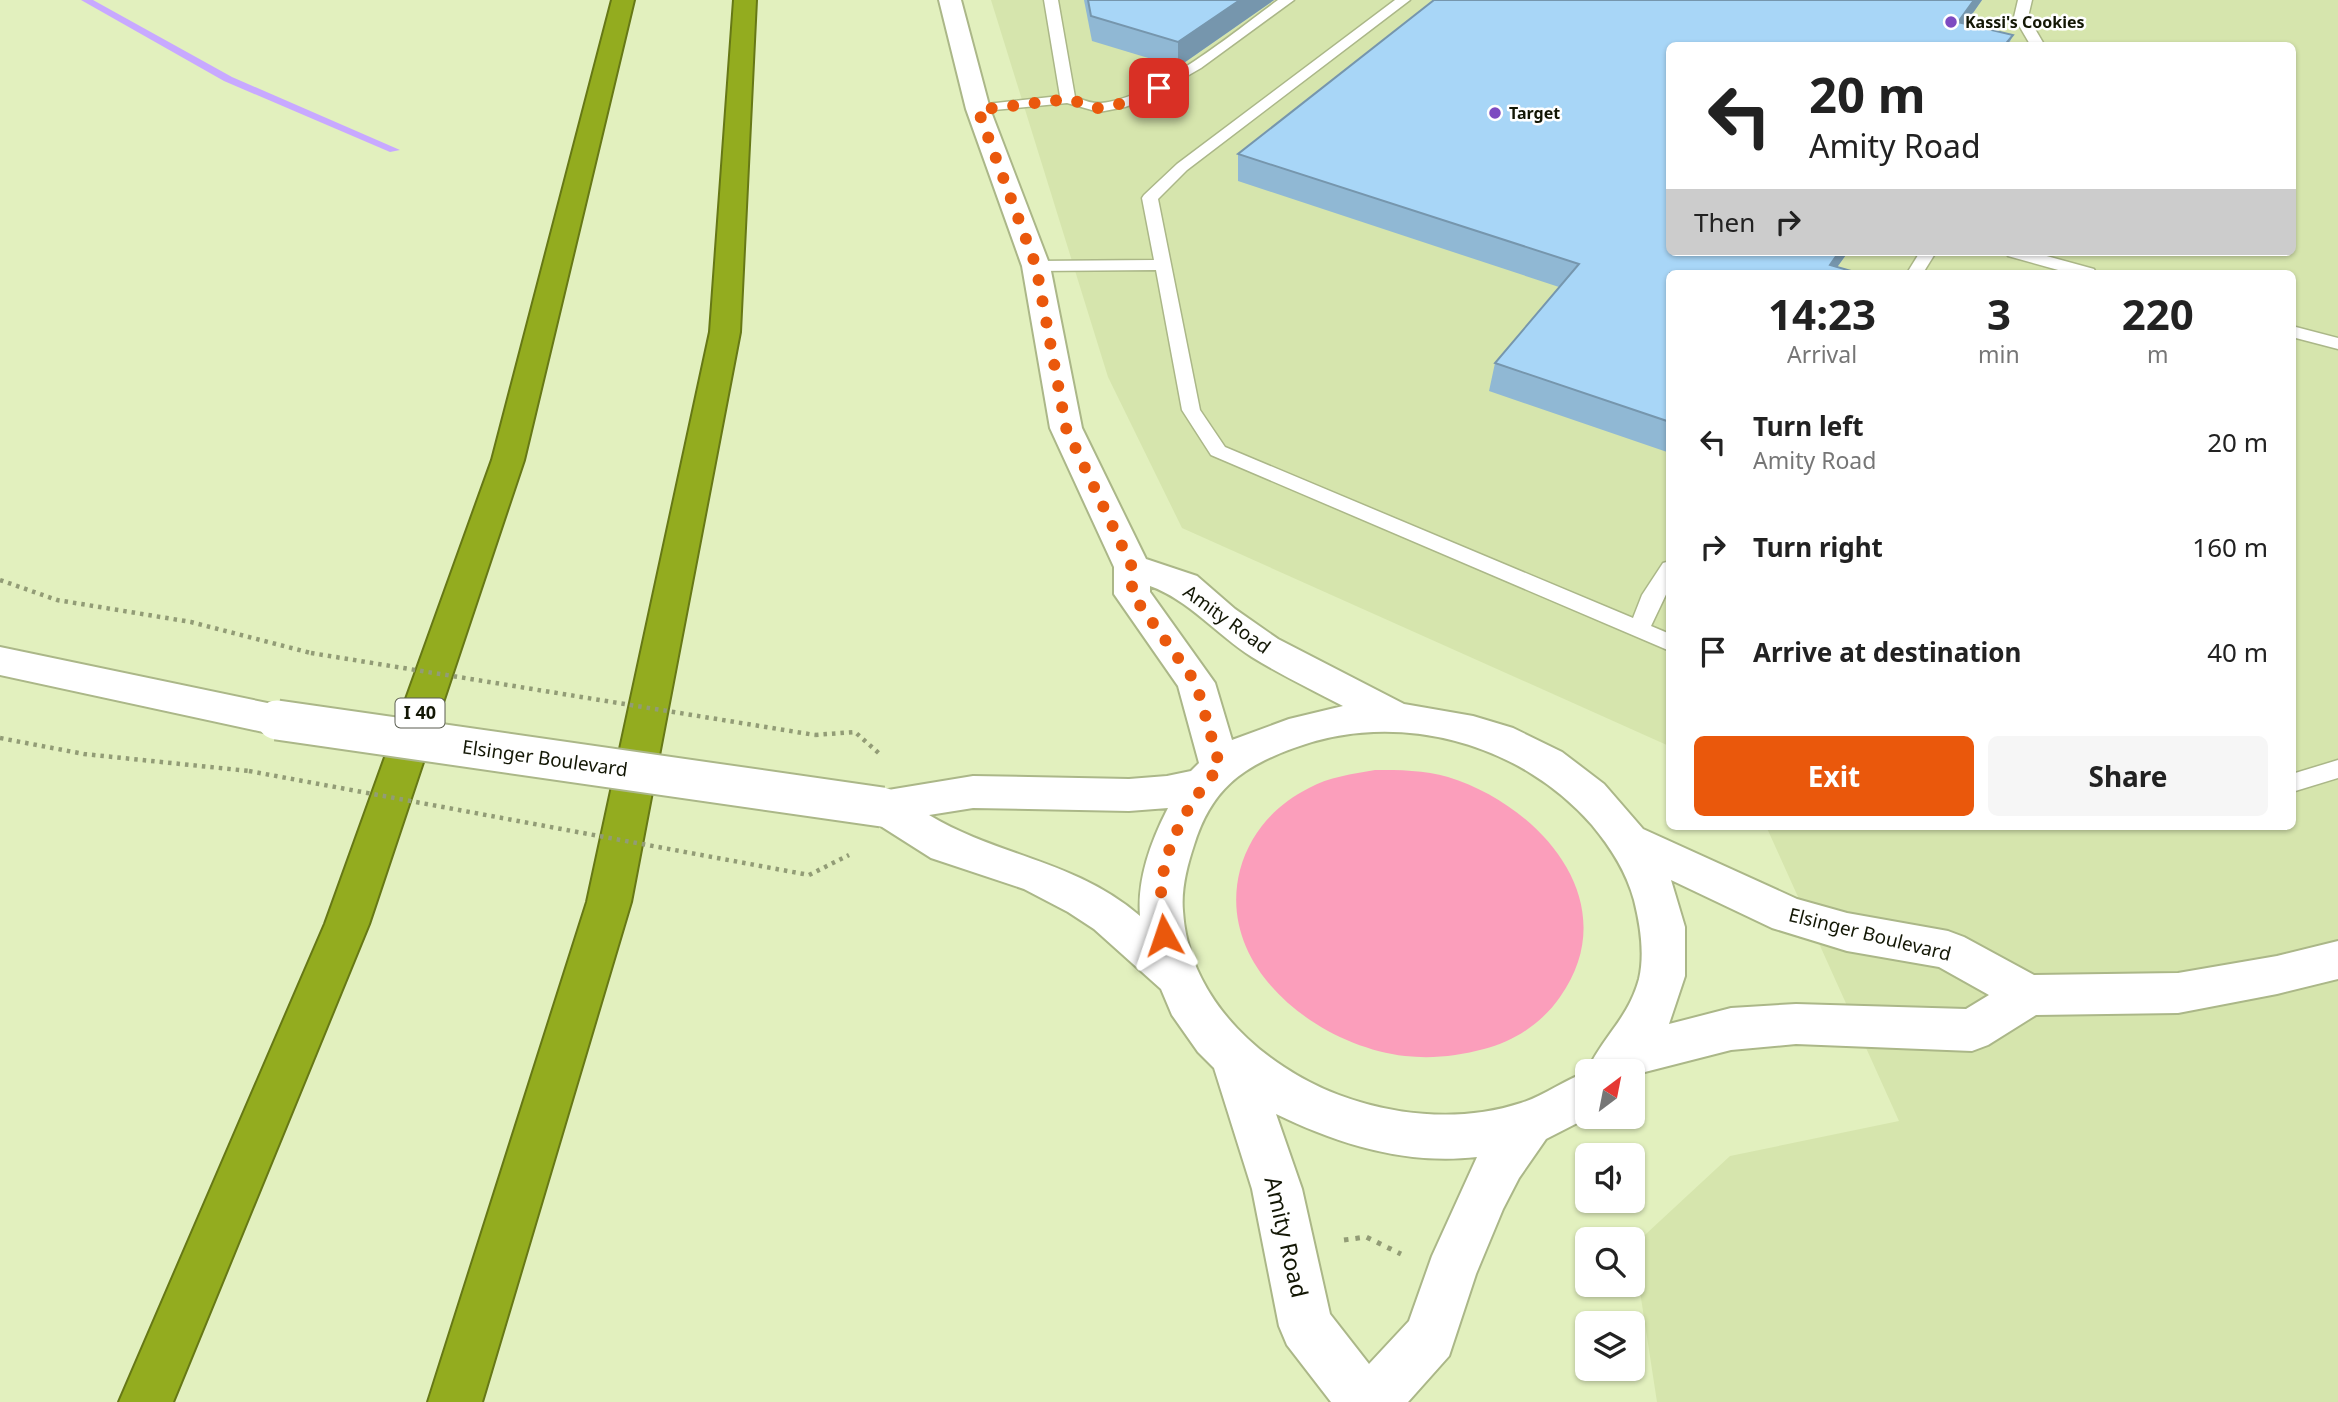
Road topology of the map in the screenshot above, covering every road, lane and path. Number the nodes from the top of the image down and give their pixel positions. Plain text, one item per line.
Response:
1 (623, 0) edge
2 (745, 0) edge
3 (950, 0) edge
4 (1051, 0) edge
5 (1287, 0) edge
6 (1403, 0) edge
7 (2025, 0) edge
8 (2036, 42) edge
9 (1068, 99) junction
10 (978, 110) junction
11 (2028, 256) edge
12 (1164, 265) junction
13 (1036, 266) junction
14 (2077, 270) edge
15 (2296, 332) edge
16 (2338, 344) edge
17 (1132, 567) junction
18 (1666, 574) edge
19 (0, 580) edge
20 (1639, 630) junction
21 (1666, 641) edge
22 (1, 661) edge
23 (1394, 716) junction
24 (855, 732) dead end
25 (0, 738) edge
26 (2338, 769) edge
27 (1212, 776) junction
28 (2296, 782) edge
29 (882, 807) junction
30 (1632, 842) junction
31 (809, 875) dead end
32 (2338, 960) edge
33 (1175, 975) junction
34 (2029, 995) junction
35 (1234, 1058) junction
36 (1622, 1059) edge
37 (1632, 1059) edge
38 (1575, 1100) edge
39 (1529, 1124) junction
40 (1339, 1241) dead end
41 (1402, 1254) dead end
42 (146, 1402) edge
43 (455, 1402) edge
44 (1365, 1402) edge
45 (1371, 1402) edge

1 - 42 highway, I 40
2 - 43 highway
3 - 10 street
4 - 9 lane
5 - 9 lane
6 - 12 lane
7 - 8 lane
9 - 10 lane
10 - 13 street
11 - 14 lane
12 - 13 lane
12 - 20 lane
13 - 17 street
15 - 16 lane
17 - 23 street, Amity Road
17 - 27 street
18 - 20 lane
19 - 24 path, bridge
20 - 21 lane
22 - 29 street, Elsinger Boulevard, bridge
23 - 27 street
23 - 30 street
25 - 31 path, bridge
26 - 28 lane
27 - 29 street, Elsinger Boulevard
27 - 33 street
29 - 33 street, Elsinger Boulevard
30 - 34 street, Elsinger Boulevard
30 - 36 street
32 - 34 street
33 - 35 street
34 - 37 street
35 - 39 street
35 - 44 street, Amity Road
38 - 39 street
39 - 45 street
40 - 41 path

